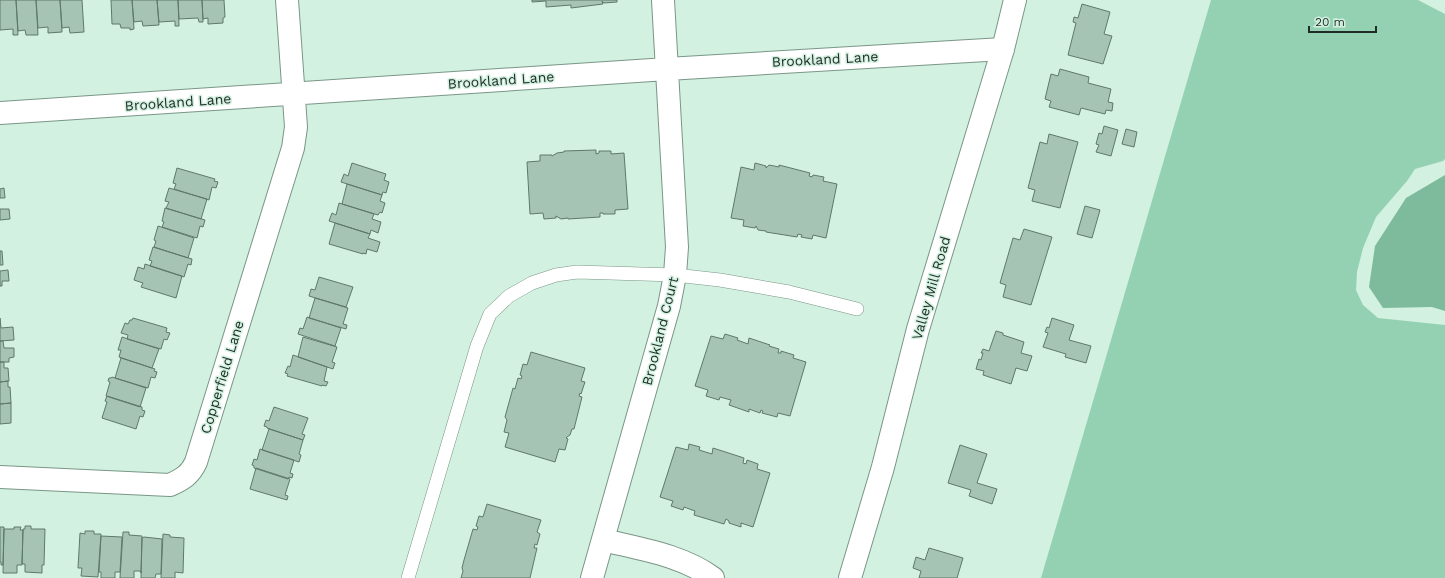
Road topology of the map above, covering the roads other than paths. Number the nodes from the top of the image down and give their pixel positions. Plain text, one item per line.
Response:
1 (287, 0) edge
2 (663, 0) edge
3 (1015, 0) edge
4 (1003, 49) junction
5 (667, 69) junction
6 (294, 94) junction
7 (0, 113) edge
8 (675, 275) junction
9 (857, 309) dead end
10 (0, 477) edge
11 (603, 540) junction
12 (408, 578) edge
13 (592, 578) edge
14 (713, 578) edge
15 (850, 578) edge

1 - 6 street, Copperfield Lane
2 - 5 street, Brookland Court
3 - 4 street, Valley Mill Road
4 - 5 street, Brookland Lane
4 - 15 street, Valley Mill Road
5 - 6 street, Brookland Lane
5 - 8 street, Brookland Court
6 - 7 street, Brookland Lane
6 - 10 street, Copperfield Lane
8 - 9 lane
8 - 11 street, Brookland Court
8 - 12 lane
11 - 13 street, Brookland Court
11 - 14 street

